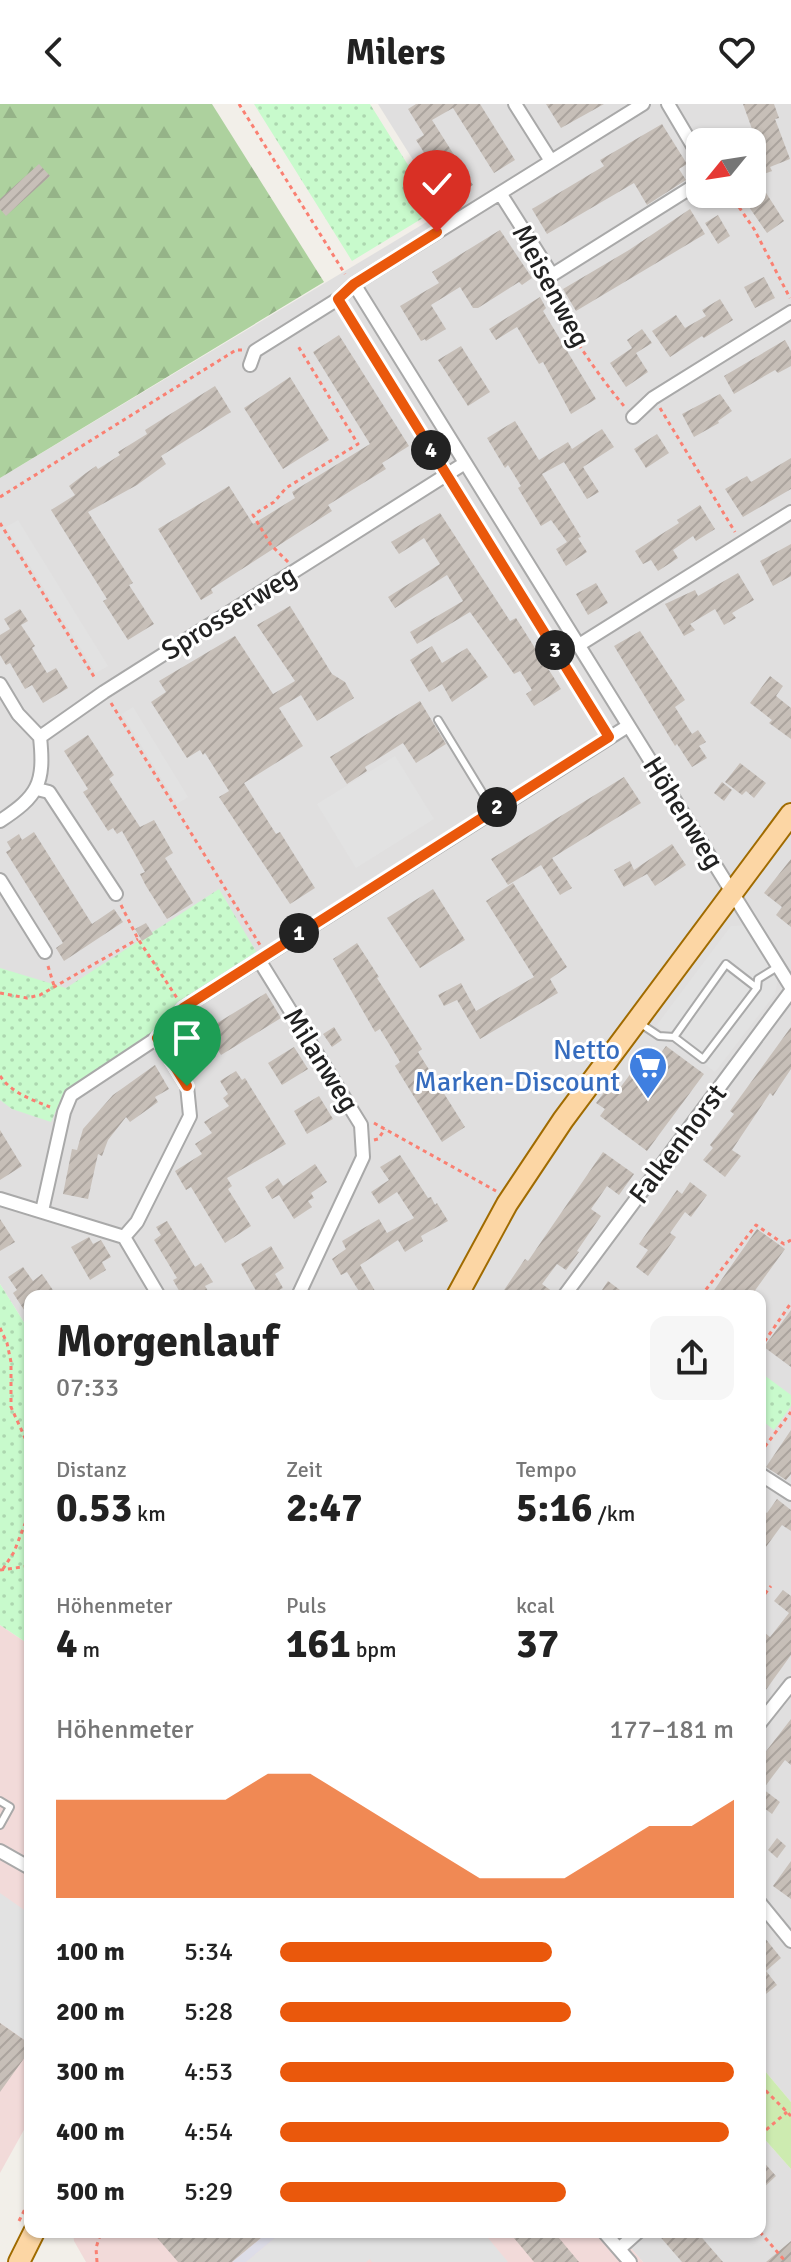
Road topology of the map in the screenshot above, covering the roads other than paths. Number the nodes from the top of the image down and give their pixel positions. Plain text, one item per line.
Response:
1 (515, 104) edge
2 (643, 104) edge
3 (668, 104) edge
4 (686, 134) edge
5 (551, 161) junction
6 (686, 191) edge
7 (500, 193) junction
8 (354, 284) junction
9 (791, 312) edge
10 (250, 365) dead end
11 (633, 417) road end
12 (465, 463) junction
13 (791, 512) edge
14 (579, 645) junction
15 (0, 684) edge
16 (438, 720) dead end
17 (628, 726) junction
18 (40, 737) junction
19 (37, 789) junction
20 (493, 810) junction
21 (791, 814) edge
22 (0, 821) edge
23 (0, 880) edge
24 (116, 894) road end
25 (734, 894) junction
26 (45, 952) road end
27 (262, 958) junction
28 (779, 966) junction
29 (757, 988) junction
30 (791, 989) edge
31 (637, 1021) junction
32 (674, 1037) junction
33 (157, 1038) junction
34 (0, 1199) edge
35 (42, 1211) junction
36 (124, 1237) junction
37 (155, 1290) edge
38 (301, 1290) edge
39 (460, 1290) edge
40 (568, 1290) edge
41 (766, 1478) edge
42 (791, 1494) edge
43 (791, 1684) edge
44 (766, 1715) edge
45 (0, 1801) edge
46 (0, 1825) edge
47 (0, 1851) edge
48 (24, 1865) edge
49 (766, 1909) edge
50 (788, 1931) edge
51 (31, 2238) edge
52 (609, 2238) edge
53 (631, 2238) edge
54 (619, 2249) junction
55 (19, 2262) edge
56 (630, 2262) edge

1 - 5 street
2 - 5 street
3 - 4 street
5 - 7 street
6 - 7 street, Meisenweg
7 - 8 street
8 - 10 street
8 - 12 street, Höhenweg
9 - 11 street
12 - 14 street, Höhenweg
12 - 18 street, Sprosserweg
13 - 14 street
14 - 17 street, Höhenweg
15 - 18 street
16 - 20 lane
17 - 20 street
17 - 25 street, Höhenweg
18 - 19 street
19 - 22 street
19 - 24 street
20 - 27 street
21 - 25 main road
23 - 26 street
25 - 28 street, Höhenweg
25 - 31 main road
27 - 33 street
27 - 38 street, Milanweg
28 - 29 lane
28 - 30 street, Höhenweg
29 - 32 lane
29 - 32 lane
30 - 40 street, Falkenhorst
31 - 32 lane
31 - 39 main road
33 - 35 street
33 - 36 street
34 - 35 street
35 - 36 street
36 - 37 street
41 - 42 street
43 - 44 street
45 - 46 lane
47 - 48 street
49 - 50 street
51 - 55 main road
52 - 54 street
53 - 54 street
54 - 56 street

